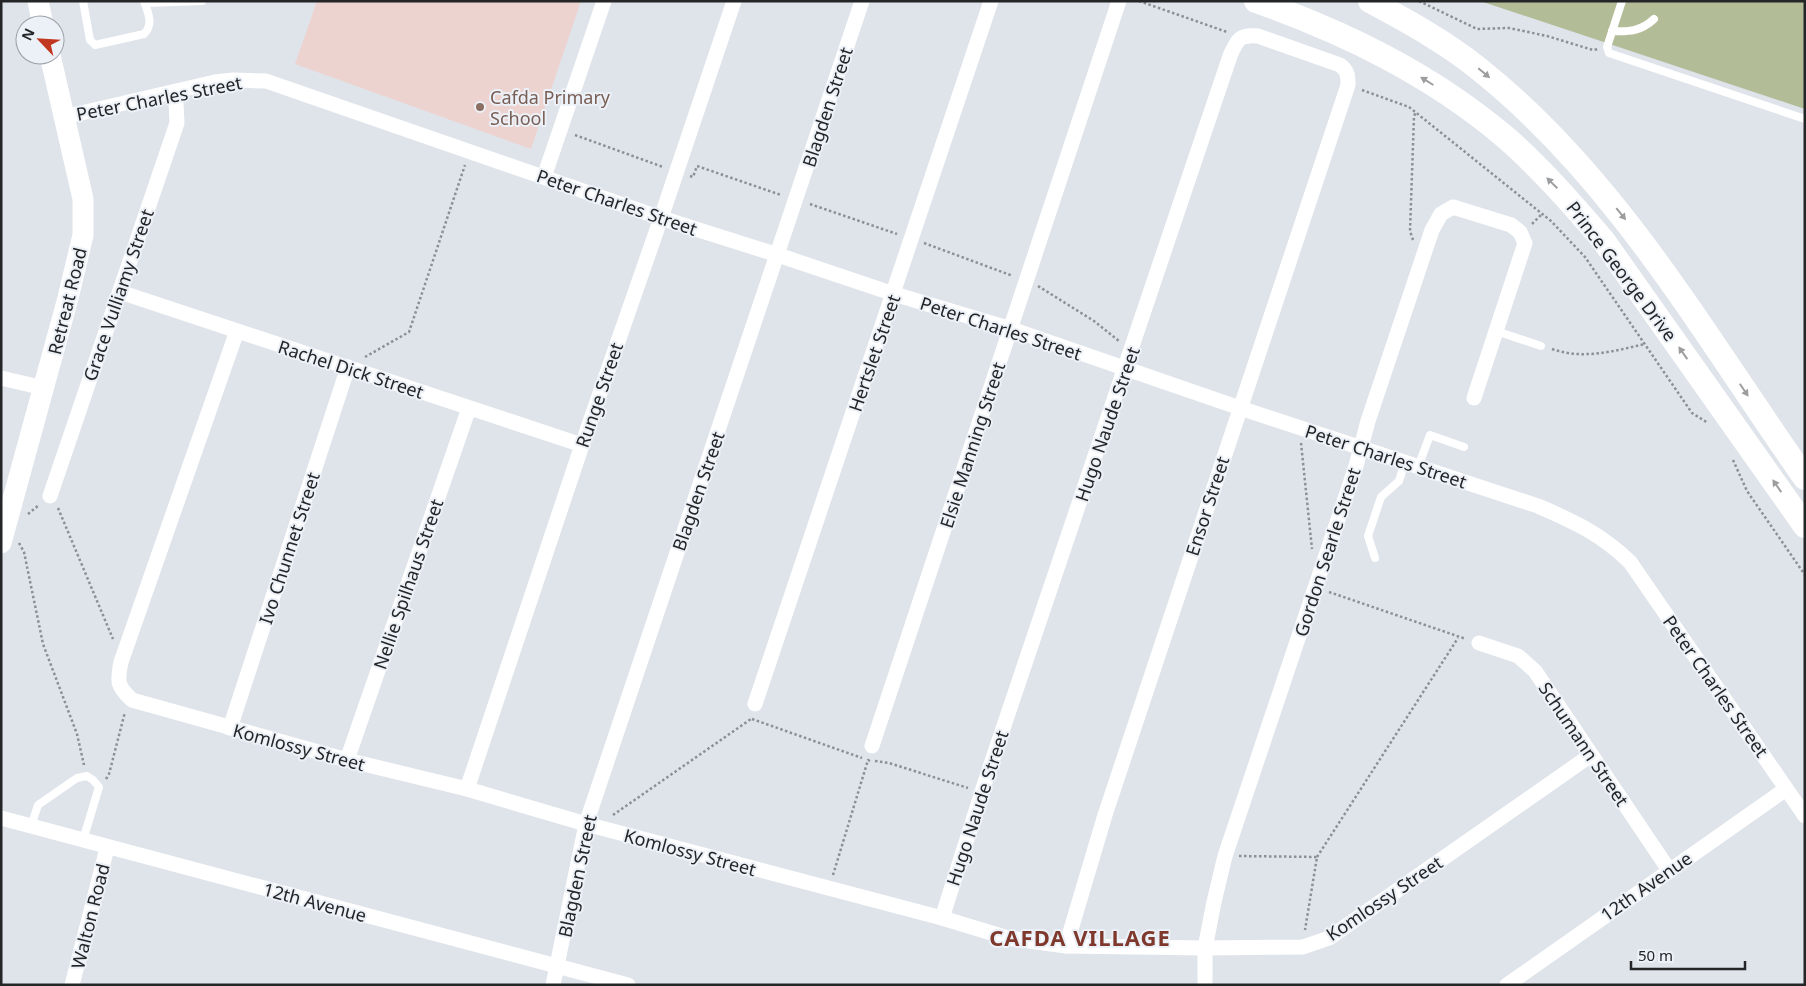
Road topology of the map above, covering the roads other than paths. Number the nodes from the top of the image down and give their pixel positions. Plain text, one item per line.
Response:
1 (38, 1) edge
2 (83, 1) edge
3 (202, 1) edge
4 (604, 1) edge
5 (734, 1) edge
6 (862, 1) edge
7 (991, 1) edge
8 (1119, 1) edge
9 (1256, 1) edge
10 (1370, 1) edge
11 (1622, 1) edge
12 (144, 2) edge
13 (188, 2) edge
14 (41, 15) edge
15 (1654, 19) dead end
16 (1612, 31) junction
17 (52, 65) edge
18 (1345, 69) joint
19 (173, 93) junction
20 (64, 117) junction
21 (1805, 119) edge
22 (544, 177) junction
23 (661, 218) junction
24 (778, 255) junction
25 (120, 292) junction
26 (894, 294) junction
27 (1011, 329) junction
28 (237, 331) junction
29 (1496, 331) junction
30 (1541, 346) road end
31 (348, 367) junction
32 (1126, 369) junction
33 (1, 378) edge
34 (44, 388) junction
35 (1474, 398) dead end
36 (469, 408) junction
37 (1240, 408) junction
38 (582, 445) junction
39 (1464, 447) dead end
40 (1360, 448) junction
41 (1412, 464) junction
42 (1805, 478) edge
43 (50, 496) road end
44 (1805, 526) edge
45 (10, 543) edge
46 (1375, 558) dead end
47 (1479, 642) road end
48 (755, 704) road end
49 (230, 728) junction
50 (870, 753) road end
51 (1592, 754) junction
52 (347, 760) junction
53 (466, 789) junction
54 (1786, 789) junction
55 (1805, 816) edge
56 (1, 818) edge
57 (586, 824) junction
58 (30, 827) junction
59 (83, 840) junction
60 (107, 848) junction
61 (1669, 870) junction
62 (942, 918) junction
63 (1066, 946) junction
64 (1205, 948) junction
65 (558, 966) junction
66 (72, 985) edge
67 (553, 985) edge
68 (628, 985) edge
69 (1205, 985) edge
70 (1507, 985) edge

1 - 14 main road
2 - 12 lane
3 - 13 lane
4 - 22 street
5 - 23 street, Runge Street
6 - 24 street, Blagden Street
7 - 26 street, Hertslet Street
8 - 27 street, Elsie Manning Street
44 -> 9 main road, Prince George Drive
10 -> 42 main road, Prince George Drive
11 - 16 lane
12 - 13 lane
15 - 16 lane
16 - 21 lane
17 - 20 main road, Retreat Road
18 - 32 street, Hugo Naude Street
18 - 37 street, Ensor Street
19 - 20 street, Peter Charles Street
19 - 22 street, Peter Charles Street
19 - 25 street, Grace Vulliamy Street
20 - 34 main road, Retreat Road
22 - 23 street, Peter Charles Street
23 - 24 street, Peter Charles Street
23 - 38 street, Runge Street
24 - 26 street, Peter Charles Street
24 - 57 street, Blagden Street
25 - 28 street, Rachel Dick Street
25 - 43 street, Grace Vulliamy Street
26 - 27 street, Peter Charles Street
26 - 48 street, Hertslet Street
27 - 32 street, Peter Charles Street
27 - 50 street, Elsie Manning Street
28 - 31 street, Rachel Dick Street
28 - 49 street, Komlossy Street
29 - 30 lane
29 - 35 street
29 - 40 street, Gordon Searle Street
31 - 36 street, Rachel Dick Street
31 - 49 street, Ivo Chunnet Street
32 - 37 street, Peter Charles Street
32 - 62 street, Hugo Naude Street
33 - 34 street
34 - 45 main road, Retreat Road
36 - 38 street, Rachel Dick Street
36 - 52 street, Nellie Spilhaus Street
37 - 40 street, Peter Charles Street
37 - 63 street, Ensor Street
38 - 53 street, Runge Street
39 - 41 lane
40 - 41 street, Peter Charles Street
40 - 64 street, Gordon Searle Street
41 - 46 lane
41 - 54 street, Peter Charles Street
47 - 51 street, Schumann Street
49 - 52 street, Komlossy Street
51 - 61 street, Schumann Street
51 - 64 street, Komlossy Street
52 - 53 street, Komlossy Street
53 - 57 street, Komlossy Street
54 - 55 street, Peter Charles Street
54 - 61 street, 12th Avenue
56 - 58 street, 12th Avenue
57 - 62 street, Komlossy Street
57 - 65 street, Blagden Street
58 - 59 street, 12th Avenue
58 - 59 lane
59 - 60 street, 12th Avenue
60 - 65 street, 12th Avenue
60 - 66 street, Walton Road
61 - 70 street, 12th Avenue
62 - 63 street, Komlossy Street
63 - 64 street, Komlossy Street
64 - 69 street, Gordon Searle Street
65 - 67 street, Blagden Street
65 - 68 street, 12th Avenue

